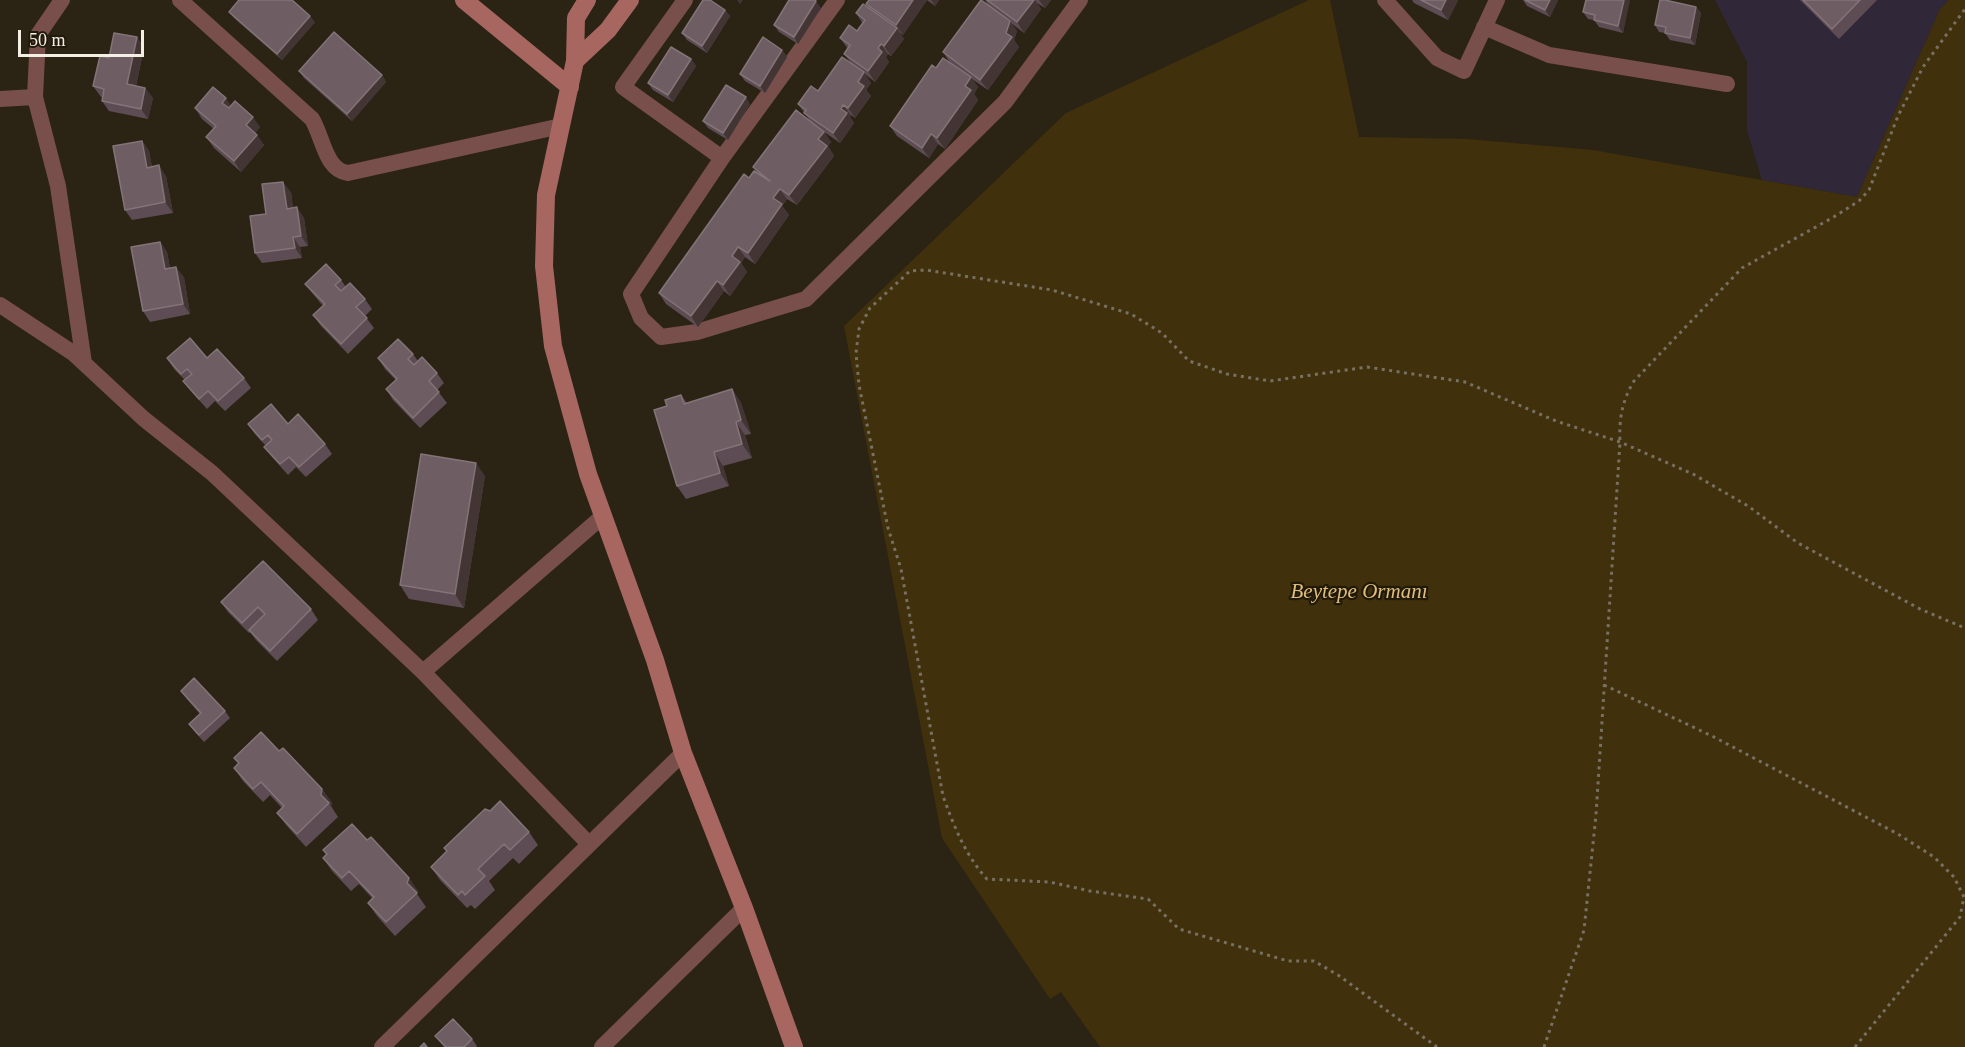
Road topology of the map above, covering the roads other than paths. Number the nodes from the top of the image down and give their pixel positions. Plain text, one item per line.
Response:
1 (62, 0) edge
2 (180, 0) edge
3 (464, 0) edge
4 (587, 0) edge
5 (630, 0) edge
6 (685, 0) edge
7 (837, 0) edge
8 (1080, 0) edge
9 (1385, 0) edge
10 (1497, 0) edge
11 (1485, 27) junction
12 (575, 61) junction
13 (1728, 84) dead end
14 (570, 87) junction
15 (35, 96) junction
16 (0, 99) edge
17 (561, 126) junction
18 (722, 158) junction
19 (0, 305) edge
20 (84, 363) junction
21 (603, 516) junction
22 (423, 672) junction
23 (683, 753) junction
24 (588, 843) junction
25 (744, 908) junction
26 (382, 1047) edge
27 (602, 1047) edge
28 (794, 1047) edge

1 - 15 street
2 - 17 street
3 - 14 street
4 - 12 street
5 - 12 street
6 - 18 street
7 - 18 street
8 - 18 street
9 - 11 street
10 - 11 street
11 - 13 street
12 - 14 street
14 - 17 street
15 - 16 street
15 - 20 street
17 - 21 street
19 - 20 street
20 - 22 street
21 - 22 street
21 - 23 street
22 - 24 street
23 - 24 street
23 - 25 street
24 - 26 street
25 - 27 street
25 - 28 street

